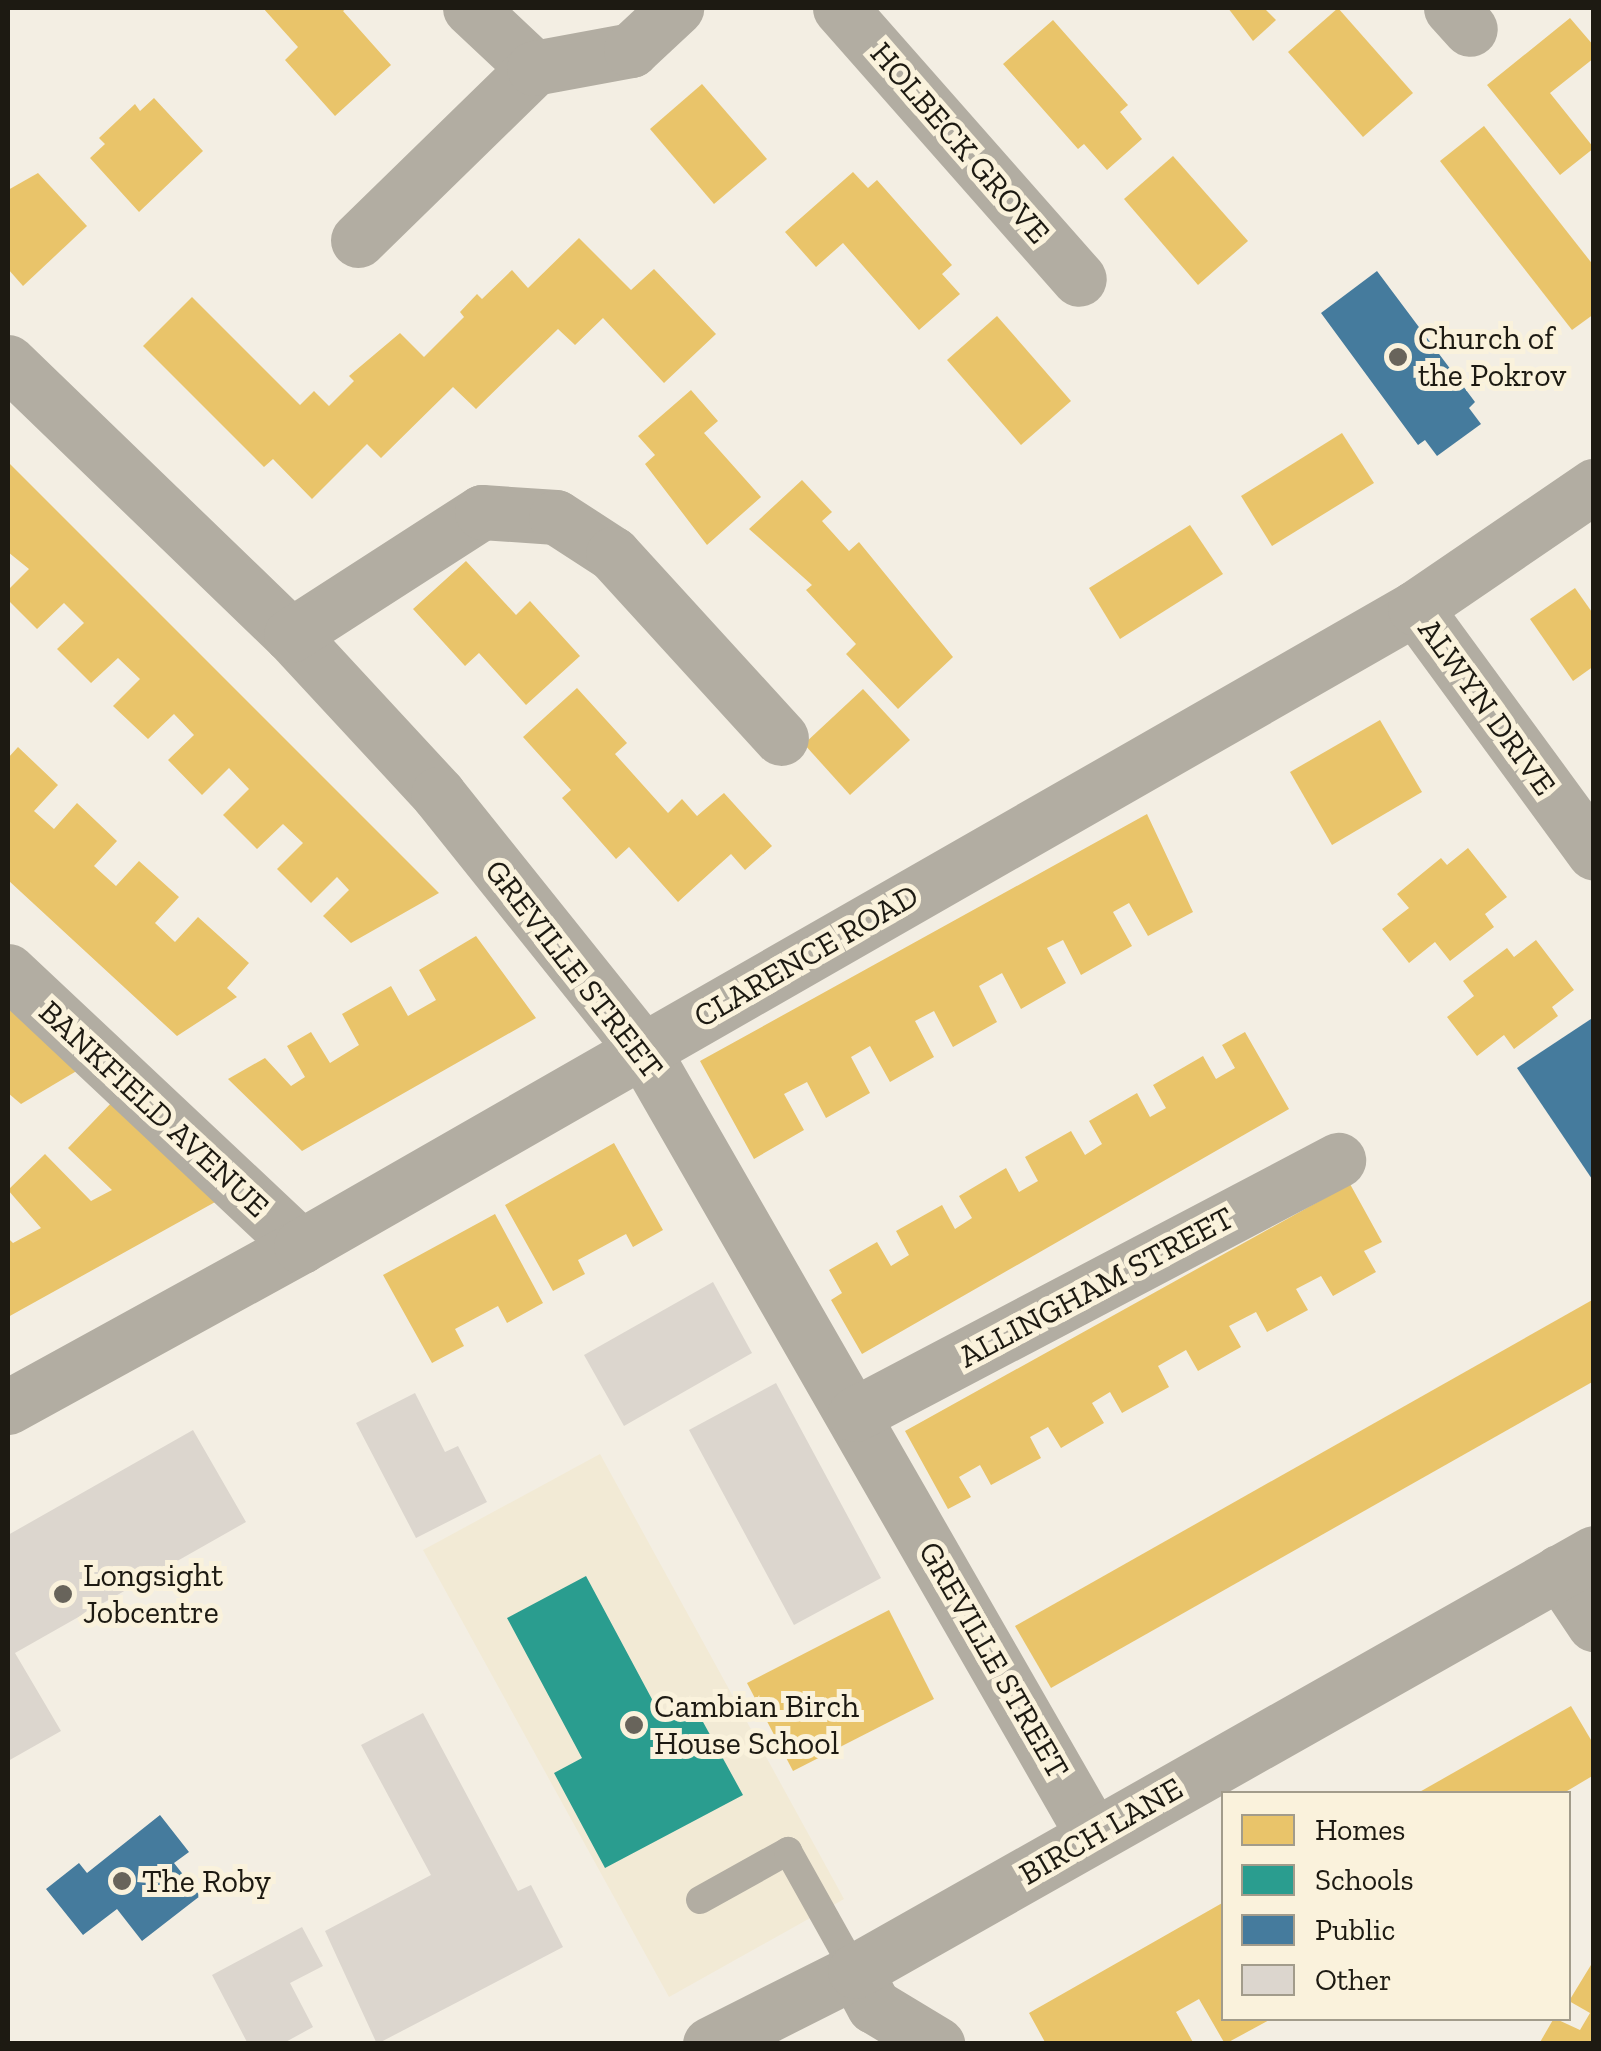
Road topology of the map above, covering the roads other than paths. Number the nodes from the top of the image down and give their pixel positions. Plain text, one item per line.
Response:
1 (470, 8) edge
2 (676, 8) edge
3 (840, 8) edge
4 (534, 68) junction
5 (358, 240) dead end
6 (1079, 280) dead end
7 (8, 362) edge
8 (1594, 486) edge
9 (1415, 608) junction
10 (291, 635) junction
11 (781, 738) dead end
12 (1594, 853) edge
13 (8, 971) edge
14 (642, 1049) junction
15 (1338, 1160) dead end
16 (301, 1246) junction
17 (8, 1407) edge
18 (854, 1414) junction
19 (1576, 1563) edge
20 (1594, 1624) edge
21 (1093, 1836) junction
22 (700, 1900) dead end
23 (855, 1970) junction
24 (710, 2044) edge
25 (938, 2044) edge

1 - 4 street
2 - 4 street
3 - 6 street, HOLBECK GROVE
4 - 5 street
7 - 10 street, GREVILLE STREET
8 - 9 street, CLARENCE ROAD
9 - 12 street, ALWYN DRIVE
9 - 14 street, CLARENCE ROAD
10 - 11 street
10 - 14 street, GREVILLE STREET
13 - 16 street, BANKFIELD AVENUE
14 - 16 street, CLARENCE ROAD
14 - 18 street, GREVILLE STREET
15 - 18 street, ALLINGHAM STREET
16 - 17 street, CLARENCE ROAD
18 - 21 street, GREVILLE STREET
19 - 20 street
19 - 21 street, BIRCH LANE
21 - 23 street, BIRCH LANE
22 - 23 lane
23 - 24 street, BIRCH LANE
23 - 25 street

